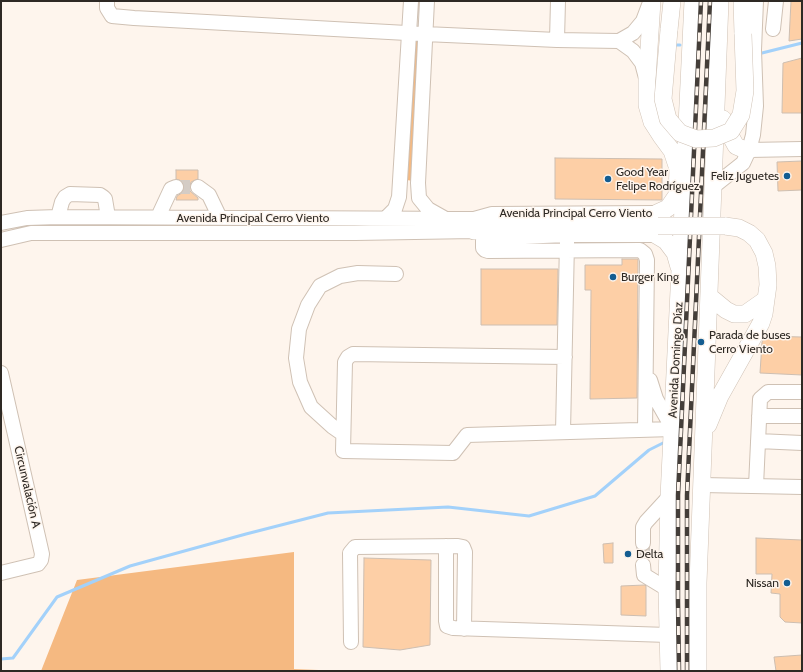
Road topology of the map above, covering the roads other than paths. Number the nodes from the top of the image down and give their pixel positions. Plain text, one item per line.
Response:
1 (107, 1) edge
2 (411, 1) edge
3 (427, 1) edge
4 (558, 1) edge
5 (651, 1) edge
6 (672, 1) edge
7 (693, 1) edge
8 (720, 1) edge
9 (742, 1) edge
10 (756, 1) edge
11 (776, 1) edge
12 (773, 29) dead end
13 (409, 33) junction
14 (425, 34) junction
15 (557, 40) junction
16 (619, 41) junction
17 (647, 80) junction
18 (716, 84) junction
19 (802, 149) edge
20 (749, 150) junction
21 (714, 186) junction
22 (176, 187) dead end
23 (198, 187) dead end
24 (677, 196) junction
25 (108, 217) junction
26 (158, 217) junction
27 (58, 218) junction
28 (220, 218) junction
29 (444, 218) junction
30 (385, 219) junction
31 (1, 223) edge
32 (657, 225) junction
33 (477, 228) junction
34 (568, 235) junction
35 (1, 240) edge
36 (567, 251) junction
37 (676, 253) junction
38 (396, 274) dead end
39 (680, 274) junction
40 (709, 296) junction
41 (765, 300) junction
42 (565, 357) junction
43 (646, 366) junction
44 (1, 373) edge
45 (802, 392) edge
46 (759, 416) junction
47 (802, 416) edge
48 (673, 428) junction
49 (645, 430) junction
50 (563, 432) junction
51 (344, 434) junction
52 (704, 435) junction
53 (758, 441) junction
54 (802, 443) edge
55 (702, 485) junction
56 (756, 486) junction
57 (802, 487) edge
58 (669, 497) junction
59 (643, 543) tunnel mouth
60 (643, 565) tunnel mouth
61 (1, 573) edge
62 (667, 589) junction
63 (668, 635) junction
64 (351, 642) dead end
65 (669, 670) edge
66 (698, 670) edge

1 - 13 street
2 - 13 street
3 - 14 street
4 - 15 street
5 - 16 street
5 - 17 main road
6 - 9 main road, bridge
7 - 39 main road, Avenida Domingo Díaz
8 - 18 main road
10 - 20 street
11 - 12 street
13 - 14 street
13 - 30 street
14 - 15 street
14 - 29 street
15 - 16 street
16 - 17 street
17 - 24 main road
18 - 20 main road
18 - 21 main road
19 - 20 street
20 - 21 street
21 - 40 main road
22 - 26 street
23 - 28 street
24 - 32 main road
24 - 37 main road
25 - 26 street, Avenida Principal Cerro Viento
25 - 27 street, Avenida Principal Cerro Viento
25 - 27 street
26 - 28 street, Avenida Principal Cerro Viento
27 - 31 street, Avenida Principal Cerro Viento
28 - 30 street, Avenida Principal Cerro Viento
29 - 30 street, Avenida Principal Cerro Viento
29 - 33 street, Avenida Principal Cerro Viento
32 - 33 main road
32 - 33 street, Avenida Principal Cerro Viento
32 - 34 street, Avenida Principal Cerro Viento
32 - 37 main road
32 - 41 main road, bridge
33 - 34 street, Avenida Principal Cerro Viento
33 - 35 street, Avenida Principal Cerro Viento
33 - 36 street
34 - 36 street
36 - 42 street
36 - 43 street
37 - 39 main road
38 - 51 street
39 - 48 main road, Avenida Domingo Díaz
40 - 41 main road
40 - 52 main road
41 - 52 main road
42 - 50 street
42 - 51 street
43 - 48 street
43 - 49 street
44 - 61 street, Circunvalación A
45 - 46 street
46 - 47 street
46 - 53 street
48 - 49 street
48 - 58 main road, Avenida Domingo Díaz
49 - 50 street
50 - 51 street
52 - 55 main road
53 - 54 street
53 - 56 street
55 - 56 street
55 - 66 main road
56 - 57 street
58 - 59 street
58 - 62 main road, Avenida Domingo Díaz
60 - 62 street
62 - 63 main road, Avenida Domingo Díaz
63 - 64 street
63 - 65 main road, Avenida Domingo Díaz

